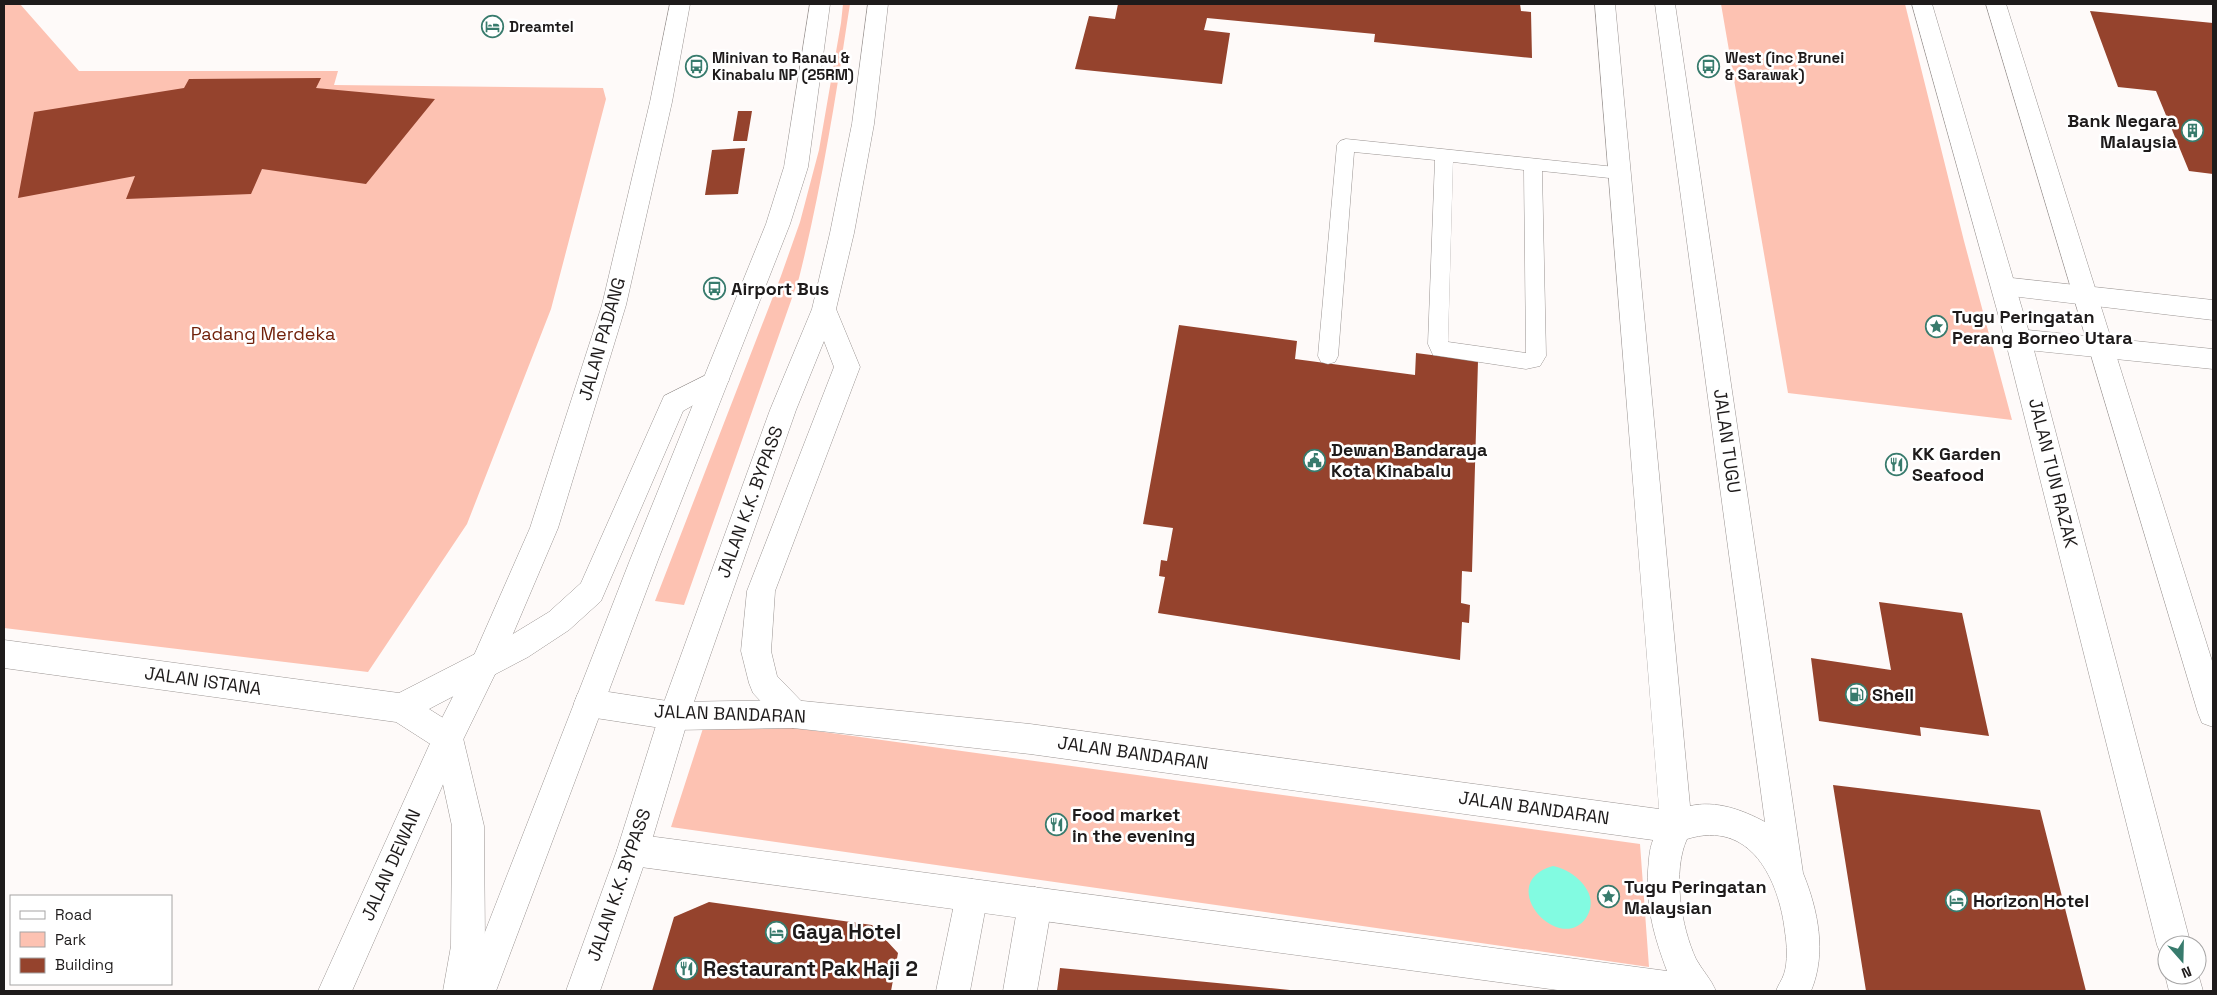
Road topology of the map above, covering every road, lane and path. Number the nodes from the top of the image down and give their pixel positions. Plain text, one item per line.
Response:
1 (680, 4) edge
2 (820, 4) edge
3 (878, 4) edge
4 (1605, 4) edge
5 (1665, 4) edge
6 (1922, 4) edge
7 (1996, 4) edge
8 (1444, 154) junction
9 (1533, 164) junction
10 (1619, 173) junction
11 (2003, 286) junction
12 (2086, 296) junction
13 (824, 309) junction
14 (2213, 310) edge
15 (2018, 338) junction
16 (2103, 348) junction
17 (1328, 356) dead end
18 (2213, 359) edge
19 (716, 380) junction
20 (4, 654) edge
21 (486, 662) junction
22 (589, 703) junction
23 (401, 708) junction
24 (2213, 713) edge
25 (793, 714) junction
26 (674, 716) junction
27 (448, 738) junction
28 (1676, 827) junction
29 (633, 850) junction
30 (1789, 879) junction
31 (972, 895) junction
32 (1035, 904) junction
33 (2171, 935) edge
34 (335, 991) edge
35 (460, 991) edge
36 (479, 991) edge
37 (583, 991) edge
38 (953, 991) edge
39 (1020, 991) edge
40 (1691, 991) edge
41 (1699, 991) edge
42 (1793, 991) edge

1 - 21 main road, JALAN PADANG
2 - 19 main road
3 - 13 main road, JALAN K.K. BYPASS
4 - 10 main road
5 - 30 main road, JALAN TUGU
6 - 11 main road, JALAN TUN RAZAK
7 - 12 main road
8 - 9 lane
8 - 9 lane
8 - 17 lane
9 - 10 lane
10 - 28 main road
11 - 12 main road
11 - 15 main road, JALAN TUN RAZAK
12 - 14 main road
12 - 16 main road
13 - 25 main road
13 - 26 main road, JALAN K.K. BYPASS
15 - 16 main road
15 - 33 main road, JALAN TUN RAZAK
16 - 18 main road
16 - 24 main road
19 - 21 main road
19 - 22 main road
20 - 23 main road, JALAN ISTANA
21 - 23 main road
21 - 27 main road, JALAN PADANG
22 - 26 main road, JALAN BANDARAN
22 - 36 main road
23 - 27 main road
25 - 26 main road, JALAN BANDARAN
25 - 28 main road, JALAN BANDARAN
26 - 29 main road, JALAN K.K. BYPASS
27 - 34 main road, JALAN DEWAN
27 - 35 main road
28 - 30 main road
28 - 41 main road
29 - 31 main road
29 - 37 main road, JALAN K.K. BYPASS
30 - 42 main road
31 - 32 main road
31 - 38 main road
32 - 39 main road
32 - 40 main road

